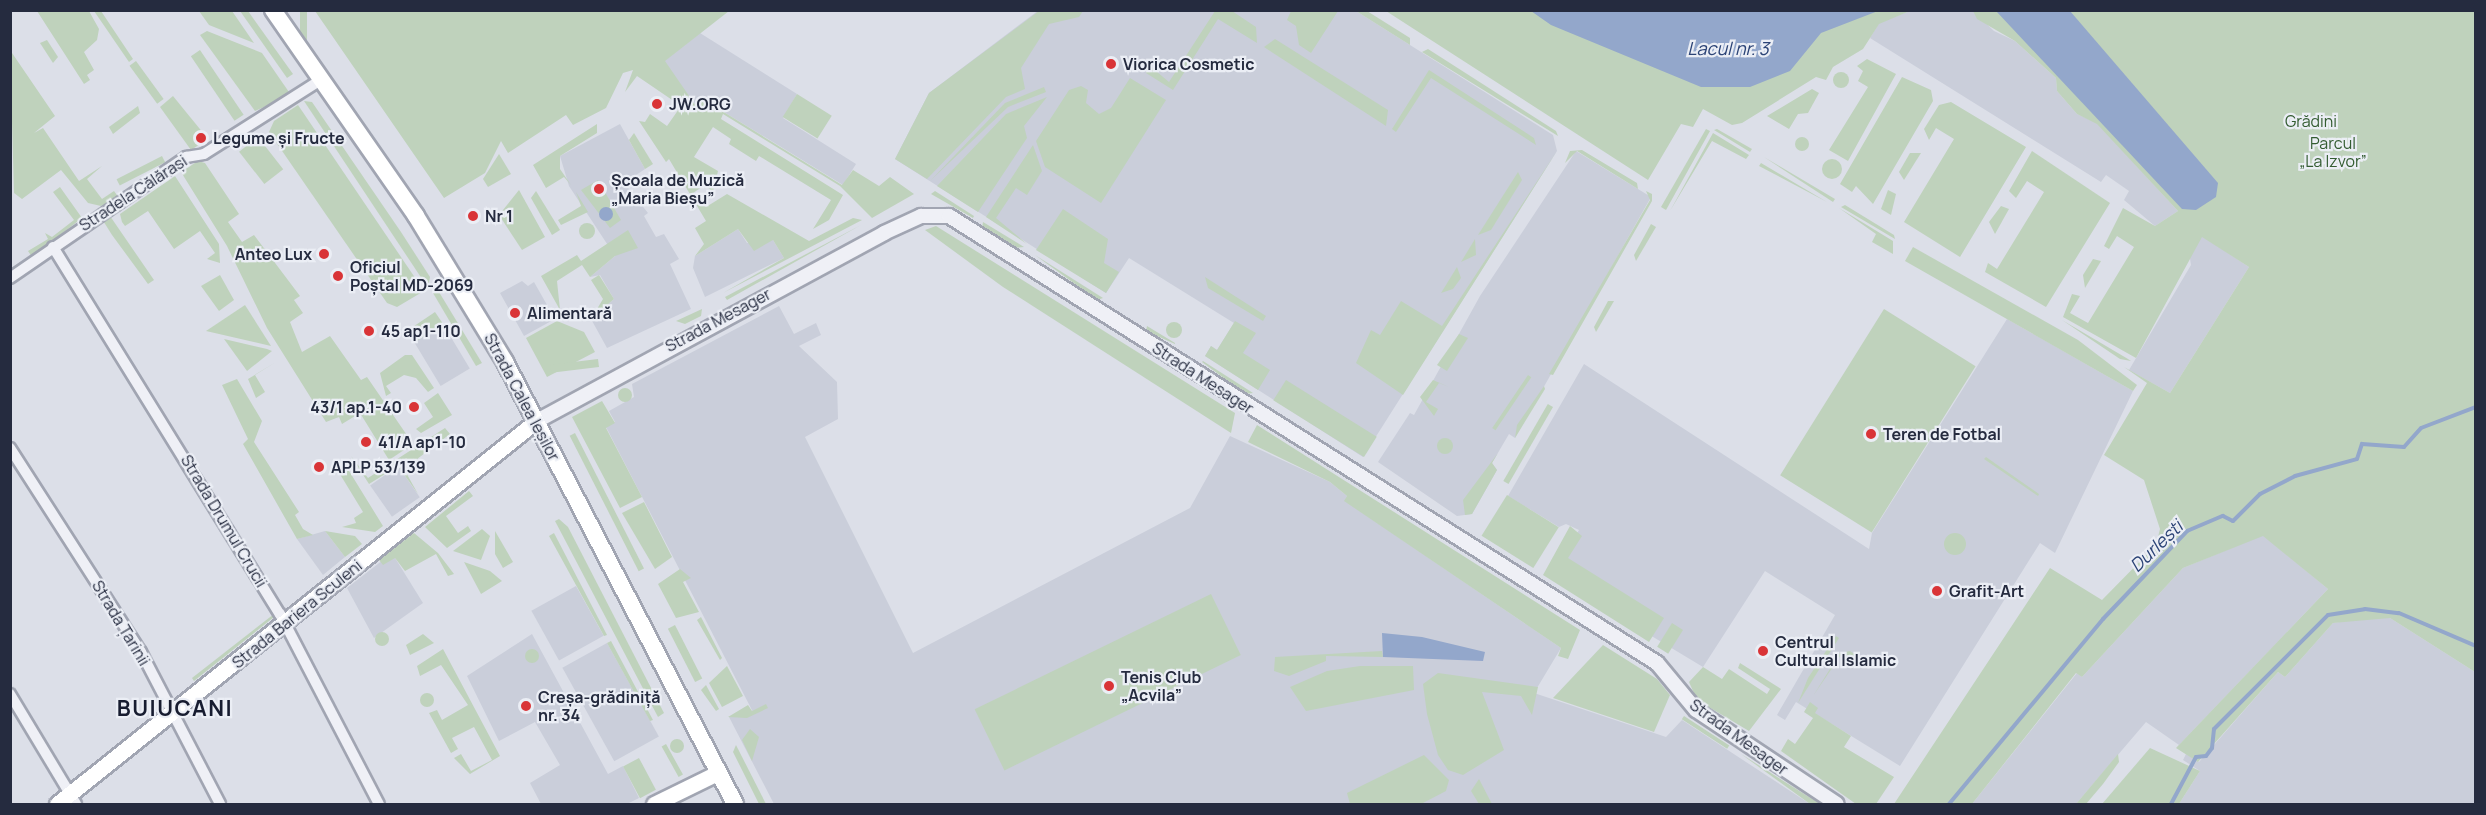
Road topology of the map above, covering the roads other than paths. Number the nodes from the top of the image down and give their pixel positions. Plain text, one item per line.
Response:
1 (273, 10) edge
2 (322, 79) junction
3 (53, 247) junction
4 (10, 278) edge
5 (535, 422) junction
6 (10, 448) edge
7 (284, 626) junction
8 (10, 694) edge
9 (174, 714) junction
10 (719, 772) junction
11 (74, 799) edge
12 (57, 804) edge
13 (220, 804) edge
14 (379, 804) edge
15 (654, 804) edge
16 (735, 804) edge
17 (1837, 804) edge

1 - 2 main road, Strada Calea Ieșilor
2 - 3 street, Stradela Călărași
2 - 5 main road, Strada Calea Ieșilor
3 - 4 street, Stradela Călărași
3 - 7 street, Strada Drumul Crucii
5 - 7 main road, Strada Bariera Sculeni
5 - 10 main road, Strada Calea Ieșilor
5 - 17 street, Strada Mesager
6 - 9 street, Strada Țarinii
7 - 9 main road, Strada Bariera Sculeni
7 - 14 street, Strada Drumul Crucii
8 - 11 street
9 - 11 main road, Strada Bariera Sculeni
9 - 13 street, Strada Țarinii
10 - 15 main road
10 - 16 main road, Strada Calea Ieșilor
11 - 12 main road, Strada Bariera Sculeni

